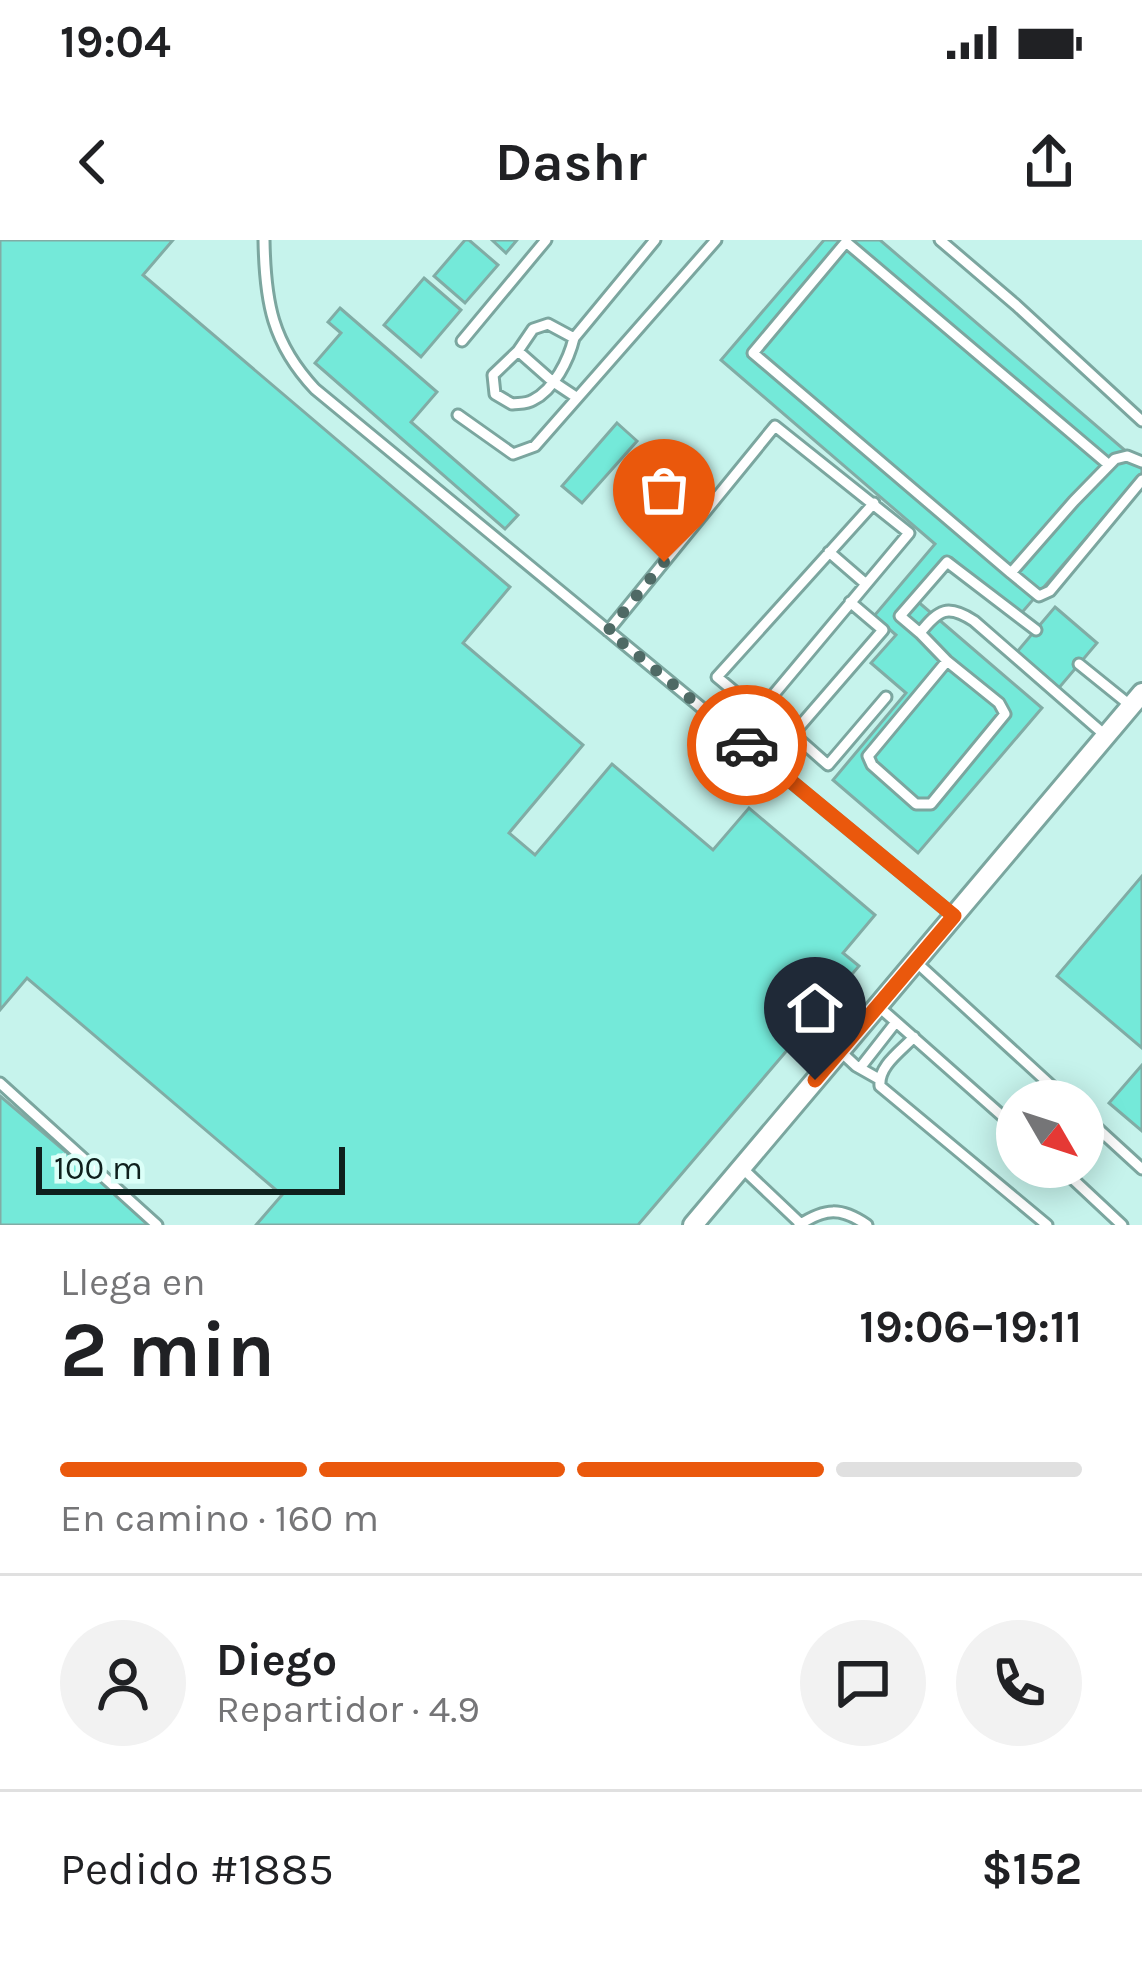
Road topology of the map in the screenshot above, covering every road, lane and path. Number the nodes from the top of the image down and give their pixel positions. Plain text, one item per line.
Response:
1 (263, 240) edge
2 (546, 240) edge
3 (655, 240) edge
4 (716, 240) edge
5 (940, 240) edge
6 (574, 338) junction
7 (462, 341) dead end
8 (518, 351) junction
9 (552, 381) junction
10 (576, 398) junction
11 (458, 415) dead end
12 (1142, 421) edge
13 (1142, 462) edge
14 (1108, 465) junction
15 (1142, 480) edge
16 (874, 503) junction
17 (829, 552) junction
18 (1011, 573) junction
19 (866, 584) junction
20 (850, 602) junction
21 (1036, 630) dead end
22 (608, 631) junction
23 (920, 633) junction
24 (947, 661) junction
25 (1079, 664) dead end
26 (886, 697) dead end
27 (1136, 699) edge
28 (759, 712) junction
29 (793, 734) junction
30 (1106, 736) junction
31 (954, 916) junction
32 (916, 962) junction
33 (878, 1006) junction
34 (896, 1022) junction
35 (914, 1037) junction
36 (840, 1051) junction
37 (860, 1069) junction
38 (879, 1078) junction
39 (1045, 1080) edge
40 (0, 1083) edge
41 (996, 1110) edge
42 (1104, 1134) edge
43 (742, 1168) junction
44 (1142, 1169) edge
45 (1082, 1188) edge
46 (704, 1221) edge
47 (800, 1224) edge
48 (157, 1225) edge
49 (867, 1225) edge
50 (1047, 1225) edge
51 (1122, 1225) edge

1 - 22 lane
2 - 7 lane
3 - 6 lane
4 - 10 lane
5 - 12 lane
6 - 8 lane
6 - 9 lane
8 - 9 lane
8 - 9 lane
9 - 10 lane
10 - 11 lane
13 - 14 lane
14 - 18 lane
14 - 18 lane
15 - 18 lane
16 - 17 lane
16 - 19 lane
16 - 22 lane
17 - 19 lane
17 - 28 lane
19 - 20 lane
20 - 28 lane
20 - 29 lane
21 - 23 lane
22 - 31 lane
23 - 24 lane
23 - 30 lane
24 - 24 lane
25 - 27 lane
26 - 29 lane
27 - 30 street
28 - 29 lane
30 - 31 street
31 - 32 street
32 - 33 street
32 - 39 lane
33 - 34 lane
33 - 36 street
34 - 35 lane
34 - 37 lane
35 - 38 lane
35 - 41 lane
36 - 37 lane
36 - 43 street
37 - 38 lane
38 - 50 lane
40 - 48 lane
42 - 44 lane
43 - 46 street
43 - 47 lane
45 - 51 lane
47 - 49 lane

